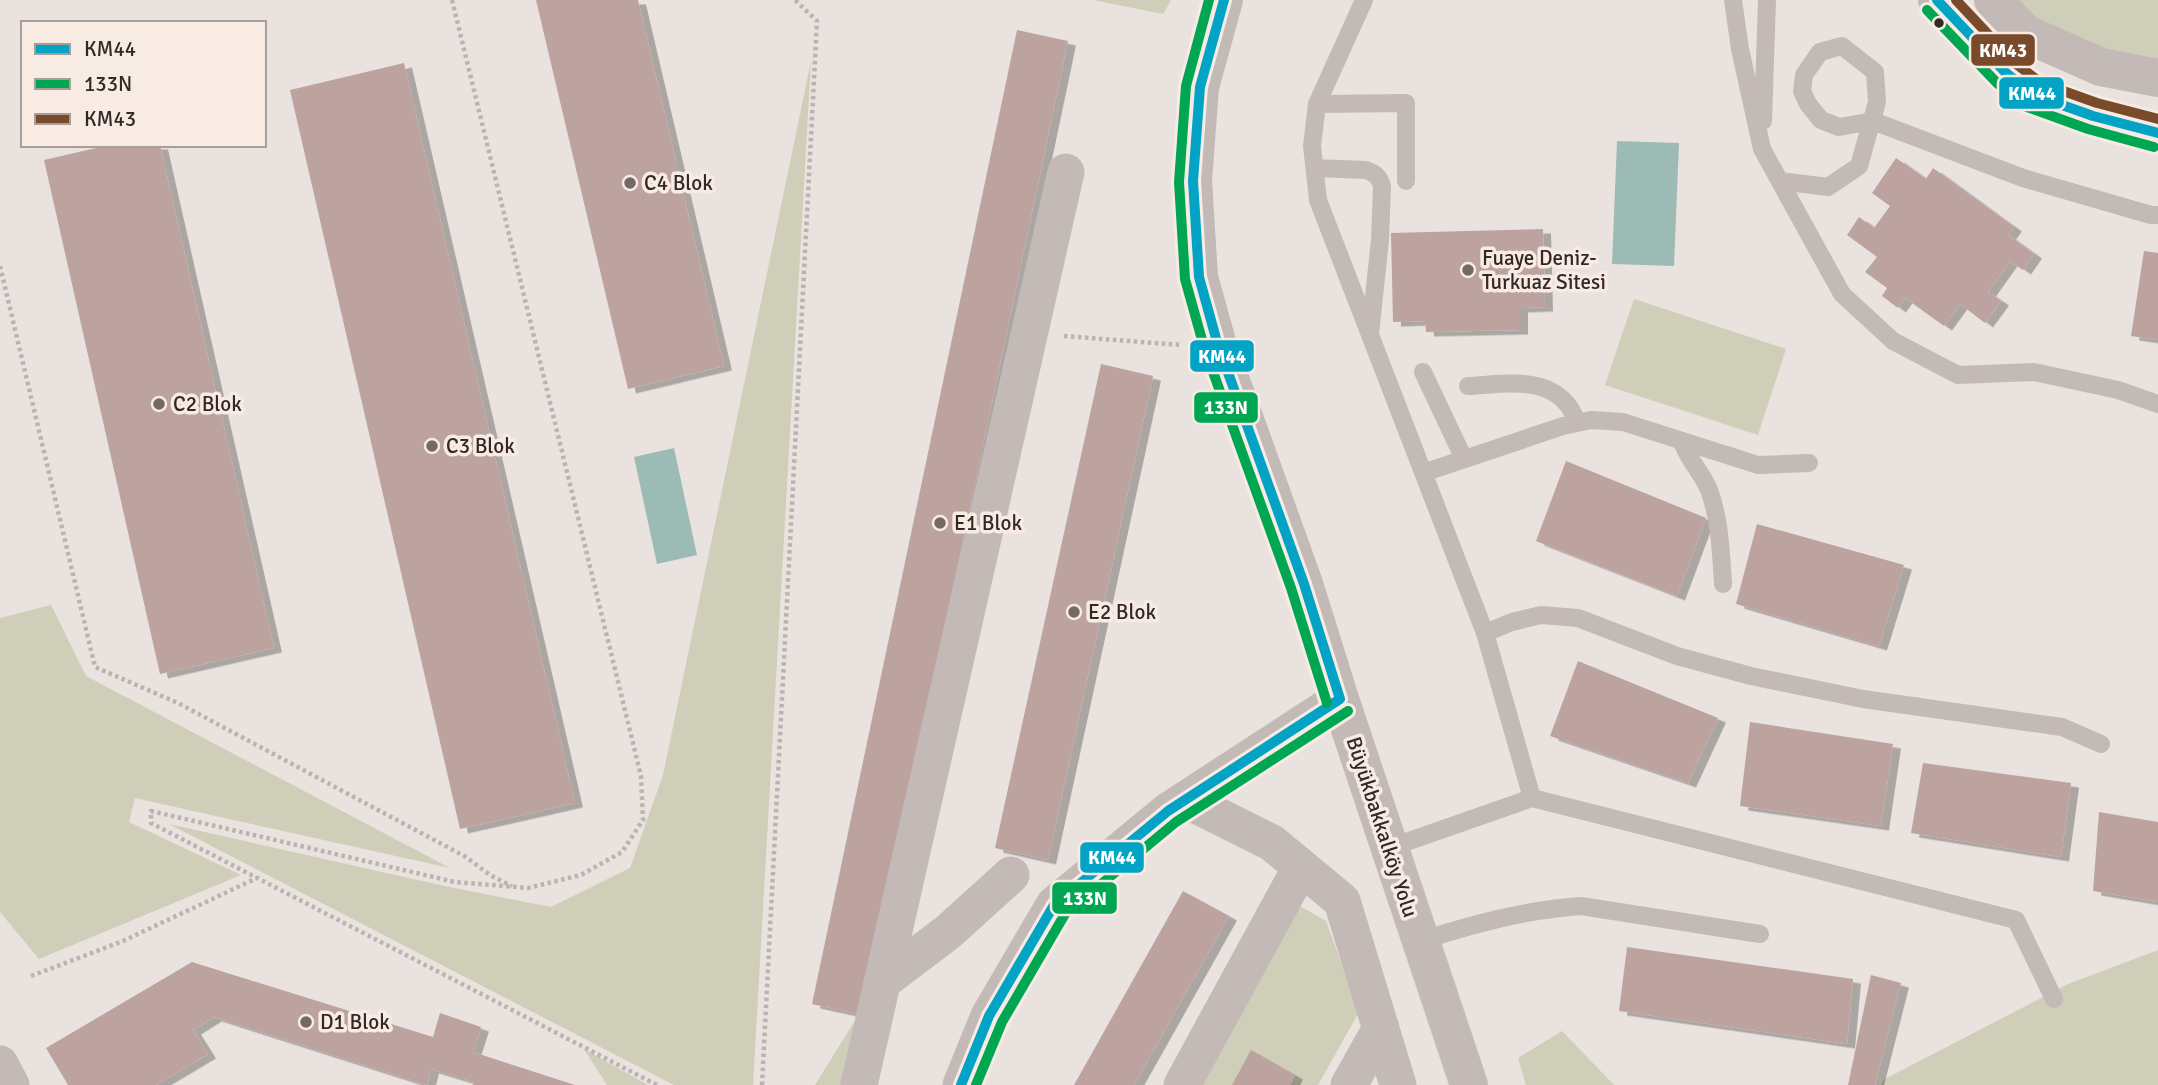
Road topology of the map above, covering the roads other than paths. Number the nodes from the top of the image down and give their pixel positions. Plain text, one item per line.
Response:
1 (1224, 0) edge
2 (1364, 0) edge
3 (1733, 0) edge
4 (1767, 0) edge
5 (1937, 0) edge
6 (1993, 0) edge
7 (2158, 78) edge
8 (1317, 104) junction
9 (1872, 121) junction
10 (2158, 133) edge
11 (1762, 149) junction
12 (1315, 168) junction
13 (1066, 172) dead end
14 (1406, 181) dead end
15 (1780, 181) junction
16 (2158, 215) edge
17 (1370, 337) junction
18 (1423, 372) dead end
19 (1468, 386) dead end
20 (2158, 404) edge
21 (1577, 422) junction
22 (1682, 441) junction
23 (1464, 459) junction
24 (1809, 463) dead end
25 (1423, 473) junction
26 (1723, 584) dead end
27 (1485, 633) junction
28 (1340, 699) junction
29 (2101, 744) dead end
30 (1531, 798) junction
31 (1186, 800) junction
32 (1389, 848) junction
33 (1301, 867) junction
34 (1011, 875) dead end
35 (1759, 934) dead end
36 (1420, 942) junction
37 (883, 982) junction
38 (2054, 999) dead end
39 (1381, 1028) junction
40 (0, 1063) edge
41 (12, 1085) edge
42 (859, 1085) edge
43 (961, 1085) edge
44 (1182, 1085) edge
45 (1349, 1085) edge
46 (1398, 1085) edge
47 (1469, 1085) edge

1 - 28 street, Büyükbakkalköy Yolu
2 - 8 lane
3 - 11 lane
4 - 11 lane
5 - 10 street
6 - 7 street
8 - 12 lane
8 - 14 lane
9 - 9 lane
9 - 15 lane
9 - 16 lane
11 - 15 lane
12 - 17 lane
12 - 17 lane
13 - 37 street
15 - 20 lane
17 - 25 lane
18 - 23 lane
19 - 21 lane
21 - 22 lane
21 - 23 lane
22 - 24 lane
22 - 26 lane
23 - 25 lane
25 - 27 lane
27 - 29 lane
27 - 30 lane
28 - 31 street
28 - 32 street, Büyükbakkalköy Yolu
30 - 32 lane
30 - 38 lane
31 - 33 street
31 - 43 street
32 - 36 street, Büyükbakkalköy Yolu
33 - 39 street
33 - 44 street
34 - 37 street
35 - 36 lane
36 - 47 street, Büyükbakkalköy Yolu
37 - 42 street
39 - 45 street
39 - 46 street
40 - 41 street

